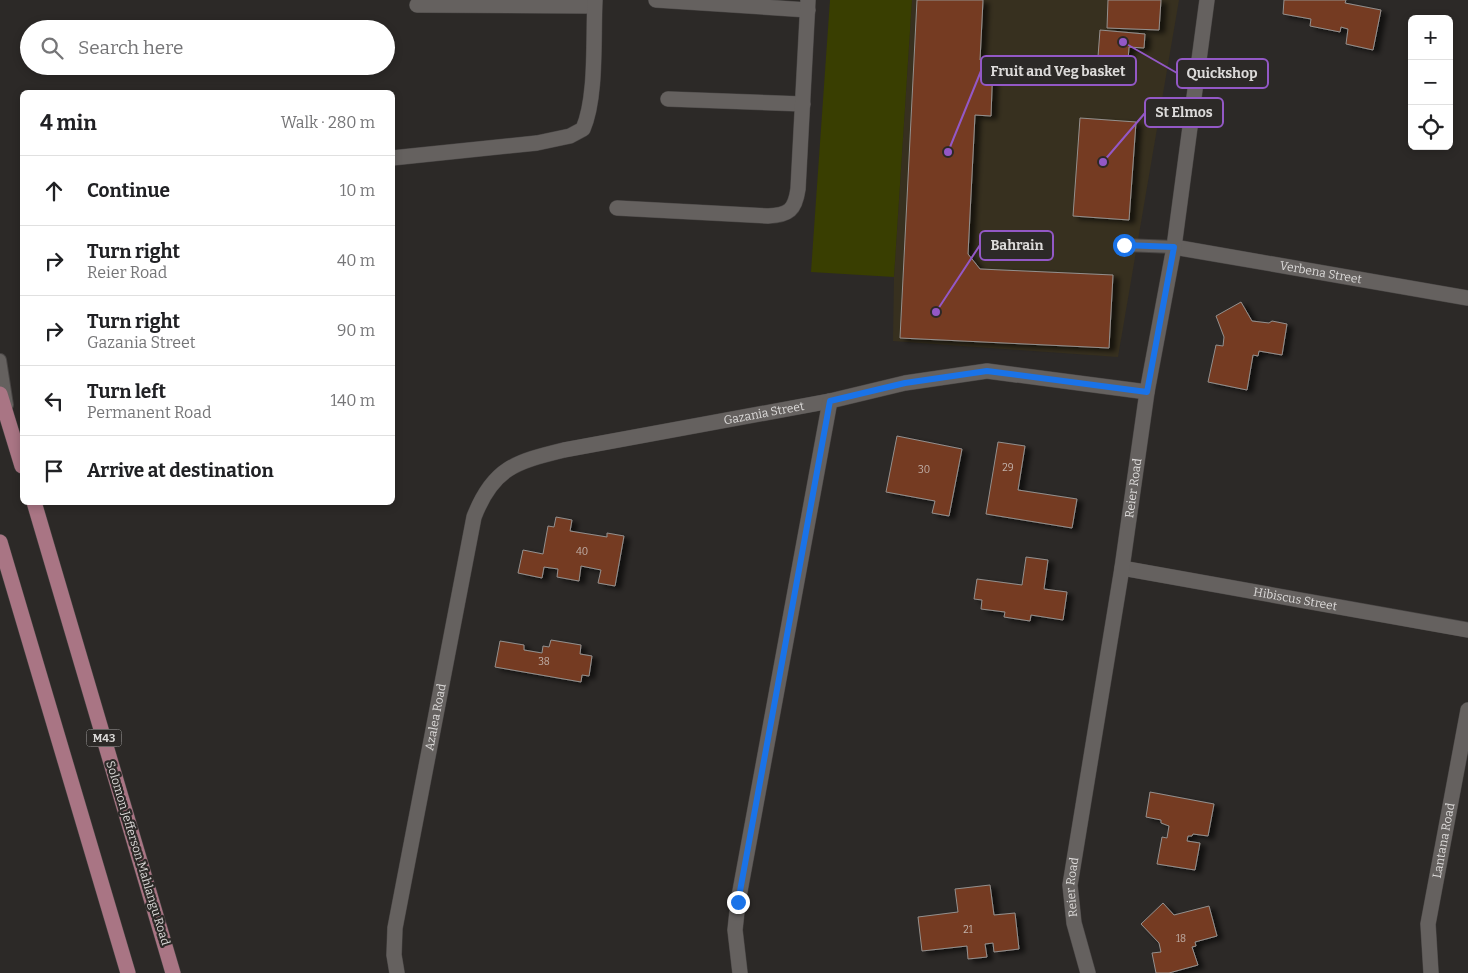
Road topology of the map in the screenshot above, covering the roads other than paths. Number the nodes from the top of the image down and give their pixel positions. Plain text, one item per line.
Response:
1 (656, 0) edge
2 (1207, 0) edge
3 (594, 3) edge
4 (416, 5) dead end
5 (808, 5) edge
6 (668, 99) dead end
7 (803, 104) junction
8 (395, 158) edge
9 (617, 208) dead end
10 (1124, 245) dead end
11 (1174, 247) junction
12 (1468, 298) edge
13 (0, 360) edge
14 (1147, 392) junction
15 (0, 394) edge
16 (830, 401) junction
17 (11, 428) junction
18 (20, 459) edge
19 (505, 471) joint
20 (35, 505) edge
21 (0, 542) edge
22 (1122, 568) junction
23 (1468, 630) edge
24 (1468, 710) edge
25 (128, 973) edge
26 (173, 973) edge
27 (397, 973) edge
28 (740, 973) edge
29 (1088, 973) edge
30 (1431, 973) edge

1 - 5 street
2 - 11 street, Reier Road
3 - 4 street
3 - 8 street
5 - 7 street
6 - 7 street
7 - 9 street
10 - 11 lane
11 - 12 street, Verbena Street
11 - 14 street, Reier Road
13 - 17 lane
14 - 16 street, Gazania Street
14 - 22 street, Reier Road
15 - 17 main road
16 - 19 street, Gazania Street
16 - 28 street
17 - 18 main road
19 - 27 street, Azalea Road
20 - 26 main road, Solomon Jefferson Mahlangu Road / M43
21 - 25 main road
22 - 23 street, Hibiscus Street
22 - 29 street, Reier Road
24 - 30 street, Lantana Road

